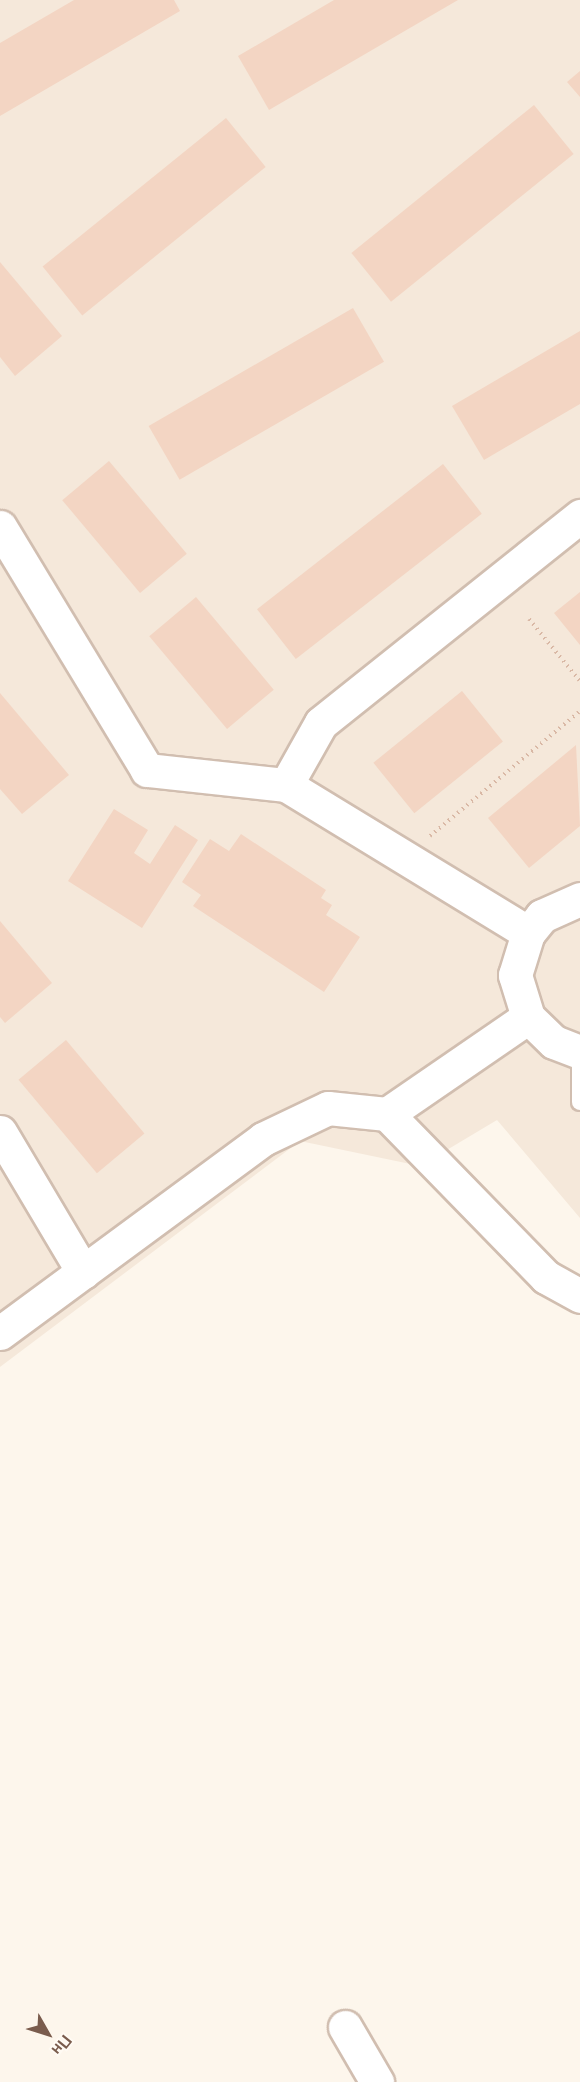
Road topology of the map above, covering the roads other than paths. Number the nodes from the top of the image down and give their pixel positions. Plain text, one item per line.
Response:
1 (580, 516) edge
2 (0, 527) edge
3 (286, 785) junction
4 (580, 899) edge
5 (528, 933) junction
6 (528, 1017) junction
7 (580, 1052) edge
8 (580, 1059) edge
9 (580, 1102) edge
10 (387, 1114) junction
11 (0, 1132) edge
12 (83, 1272) junction
13 (580, 1296) edge
14 (0, 1333) edge
15 (345, 2027) dead end
16 (377, 2082) edge

1 - 3 street
2 - 3 street
3 - 5 street
4 - 5 street
5 - 6 street
6 - 7 street
6 - 10 street
8 - 9 lane
10 - 12 street
10 - 13 street
11 - 12 street
12 - 14 street
15 - 16 street

